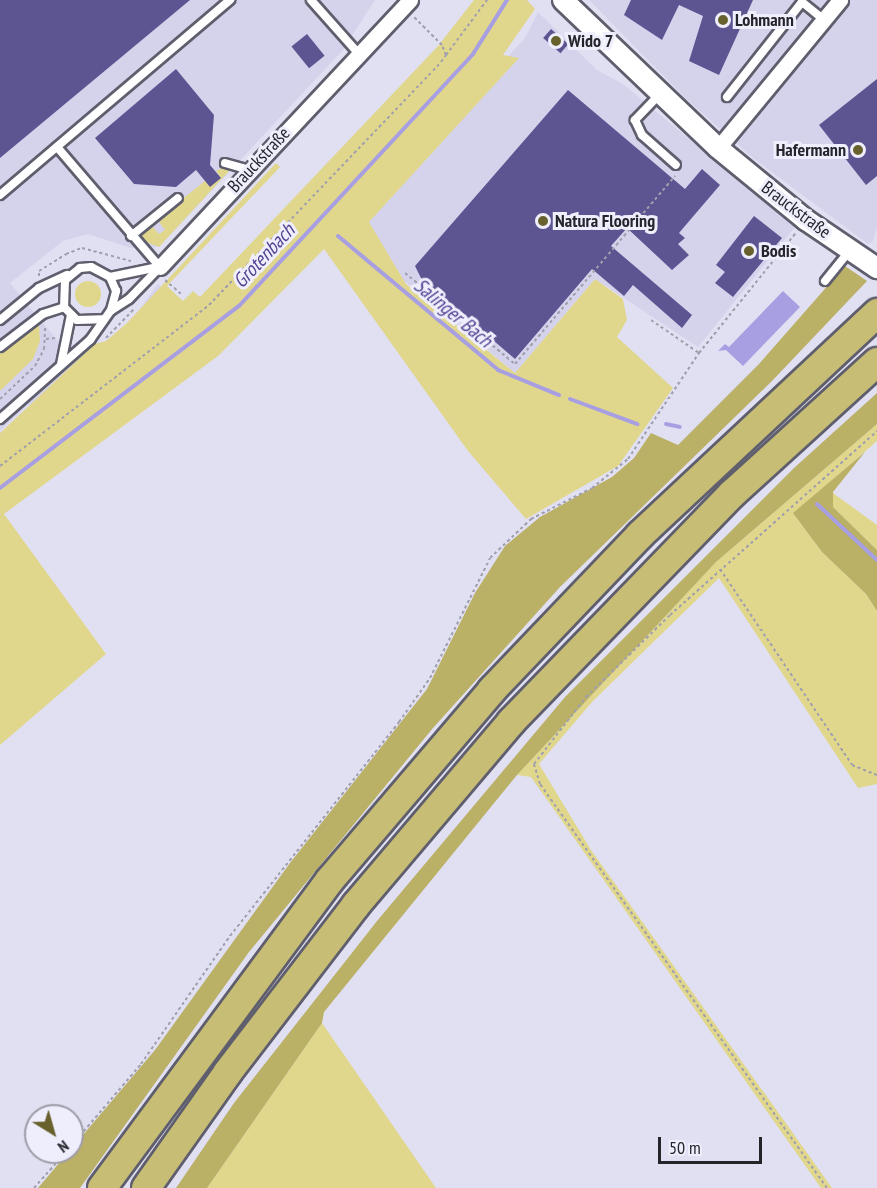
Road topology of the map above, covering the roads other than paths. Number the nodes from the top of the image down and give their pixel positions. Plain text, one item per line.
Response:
1 (230, 0) edge
2 (312, 0) edge
3 (563, 0) edge
4 (840, 0) edge
5 (407, 3) edge
6 (824, 20) junction
7 (359, 54) junction
8 (660, 94) junction
9 (727, 97) dead end
10 (57, 147) junction
11 (718, 148) junction
12 (225, 163) dead end
13 (676, 165) road end
14 (250, 170) junction
15 (0, 195) edge
16 (178, 198) dead end
17 (130, 237) junction
18 (850, 250) junction
19 (160, 267) junction
20 (877, 268) edge
21 (71, 273) junction
22 (110, 277) junction
23 (825, 281) dead end
24 (64, 307) junction
25 (111, 310) junction
26 (877, 313) edge
27 (70, 315) junction
28 (102, 319) junction
29 (0, 320) edge
30 (0, 347) edge
31 (877, 362) edge
32 (60, 364) junction
33 (0, 419) edge
34 (102, 1188) edge
35 (146, 1188) edge

1 - 10 lane
2 - 7 lane
3 - 8 street, Brauckstraße
4 - 6 street
5 - 7 street, Brauckstraße
6 - 9 lane
6 - 11 street
7 - 14 street, Brauckstraße
8 - 11 street, Brauckstraße
8 - 13 lane
10 - 15 lane
10 - 17 lane
11 - 18 street, Brauckstraße
12 - 14 lane
14 - 19 street, Brauckstraße
16 - 17 lane
17 - 19 lane
18 - 20 street, Brauckstraße
18 - 23 lane
19 - 22 lane
19 - 25 lane, Brauckstraße
21 - 22 lane
21 - 24 lane
21 - 29 lane
22 - 25 lane
24 - 27 lane
24 - 30 lane
25 - 28 lane, Brauckstraße
26 - 34 highway
27 - 28 lane
27 - 32 lane
28 - 32 lane, Brauckstraße
31 - 35 highway
32 - 33 lane, Brauckstraße

